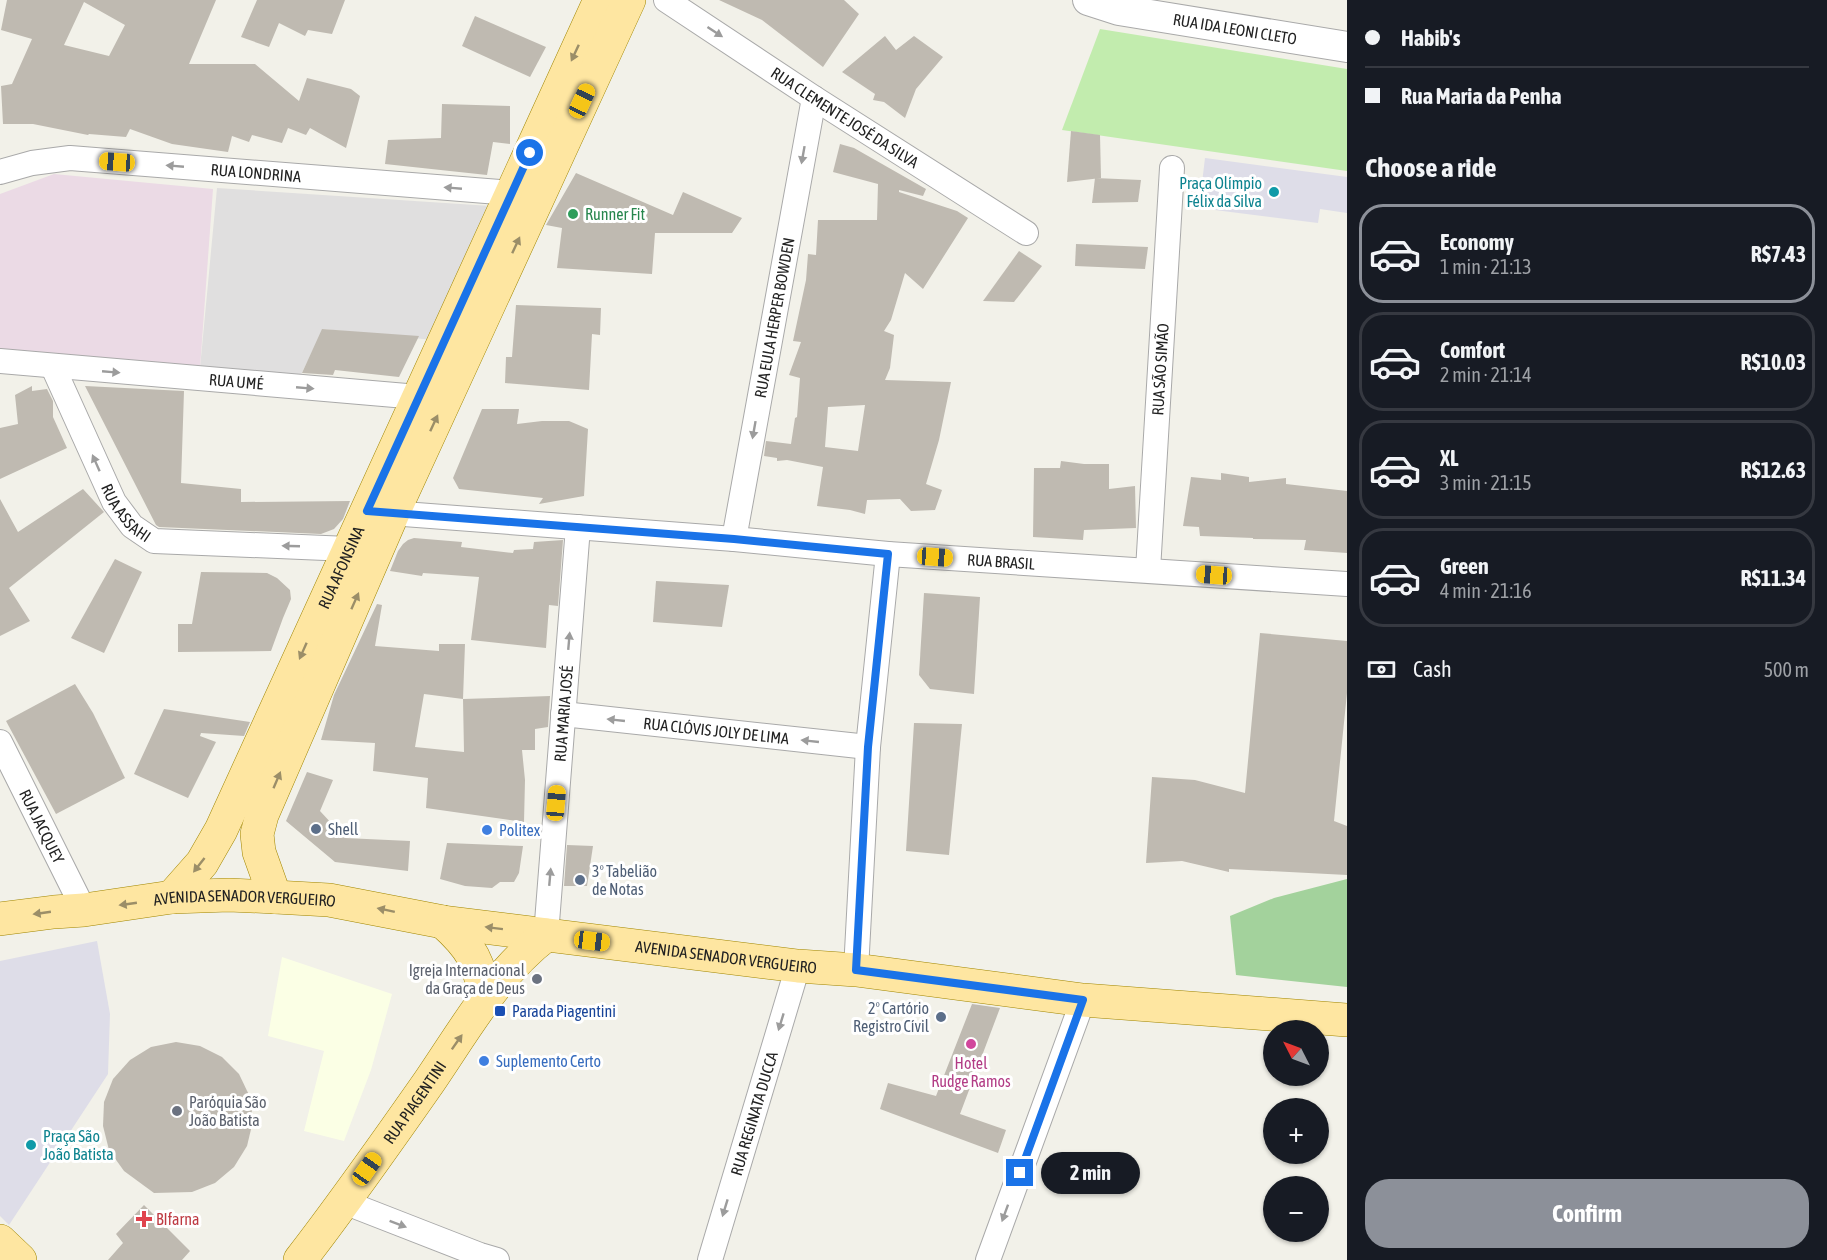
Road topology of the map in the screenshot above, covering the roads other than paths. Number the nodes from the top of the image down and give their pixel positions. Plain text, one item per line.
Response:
1 (600, 0) edge
2 (629, 0) edge
3 (666, 0) edge
4 (1088, 0) edge
5 (1347, 46) edge
6 (814, 98) junction
7 (1172, 168) dead end
8 (0, 172) edge
9 (512, 193) junction
10 (1026, 233) dead end
11 (0, 361) edge
12 (53, 367) junction
13 (418, 397) junction
14 (380, 512) junction
15 (578, 527) junction
16 (734, 539) junction
17 (349, 549) junction
18 (888, 554) junction
19 (1148, 570) junction
20 (1347, 584) edge
21 (563, 714) junction
22 (0, 742) edge
23 (868, 747) junction
24 (172, 897) junction
25 (275, 897) junction
26 (84, 910) junction
27 (0, 919) edge
28 (443, 922) junction
29 (546, 935) junction
30 (798, 966) junction
31 (856, 970) junction
32 (1083, 1000) junction
33 (484, 1002) junction
34 (1347, 1020) edge
35 (344, 1202) junction
36 (0, 1241) edge
37 (484, 1258) edge
38 (21, 1260) edge
39 (300, 1260) edge
40 (710, 1260) edge
41 (988, 1260) edge

1 -> 9 main road, RUA AFONSINA
14 -> 2 main road, RUA AFONSINA
3 -> 6 street, RUA CLEMENTE JOSÉ DA SILVA
4 - 5 street, RUA IDA LEONI CLETO
6 - 10 street, RUA CLEMENTE JOSÉ DA SILVA
6 -> 16 street, RUA EULA HERPER BOWDEN
7 - 19 street, RUA SÃO SIMÃO
9 -> 8 street, RUA LONDRINA
9 - 13 main road, RUA AFONSINA
11 - 12 street, RUA UMÉ
12 -> 13 street, RUA UMÉ
17 -> 12 street, RUA ASSAHI
13 - 14 main road, RUA AFONSINA
14 - 15 street, RUA BRASIL
14 - 17 main road, RUA AFONSINA
25 -> 14 main road, RUA AFONSINA
15 - 16 street, RUA BRASIL
21 -> 15 street, RUA MARIA JOSÉ
16 - 18 street, RUA BRASIL
17 -> 24 main road, RUA AFONSINA
18 - 19 street, RUA BRASIL
18 - 23 street
19 - 20 street, RUA BRASIL
23 -> 21 street, RUA CLÓVIS JOLY DE LIMA
29 -> 21 street, RUA MARIA JOSÉ
22 - 26 street, RUA JACQUEY
23 - 31 street
24 - 25 main road, AVENIDA SENADOR VERGUEIRO
24 -> 26 main road, AVENIDA SENADOR VERGUEIRO
28 -> 25 main road, AVENIDA SENADOR VERGUEIRO
26 -> 27 main road, AVENIDA SENADOR VERGUEIRO
29 -> 28 main road, AVENIDA SENADOR VERGUEIRO
28 - 33 main road
29 - 30 main road, AVENIDA SENADOR VERGUEIRO
29 - 33 main road, RUA PIAGENTINI
30 - 31 main road, AVENIDA SENADOR VERGUEIRO
30 -> 40 street, RUA REGINATA DUCCA
31 - 32 main road, AVENIDA SENADOR VERGUEIRO
32 - 34 main road, AVENIDA SENADOR VERGUEIRO
32 -> 41 street
35 -> 33 main road, RUA PIAGENTINI
35 -> 37 street
35 - 39 main road, RUA PIAGENTINI
36 - 38 main road

